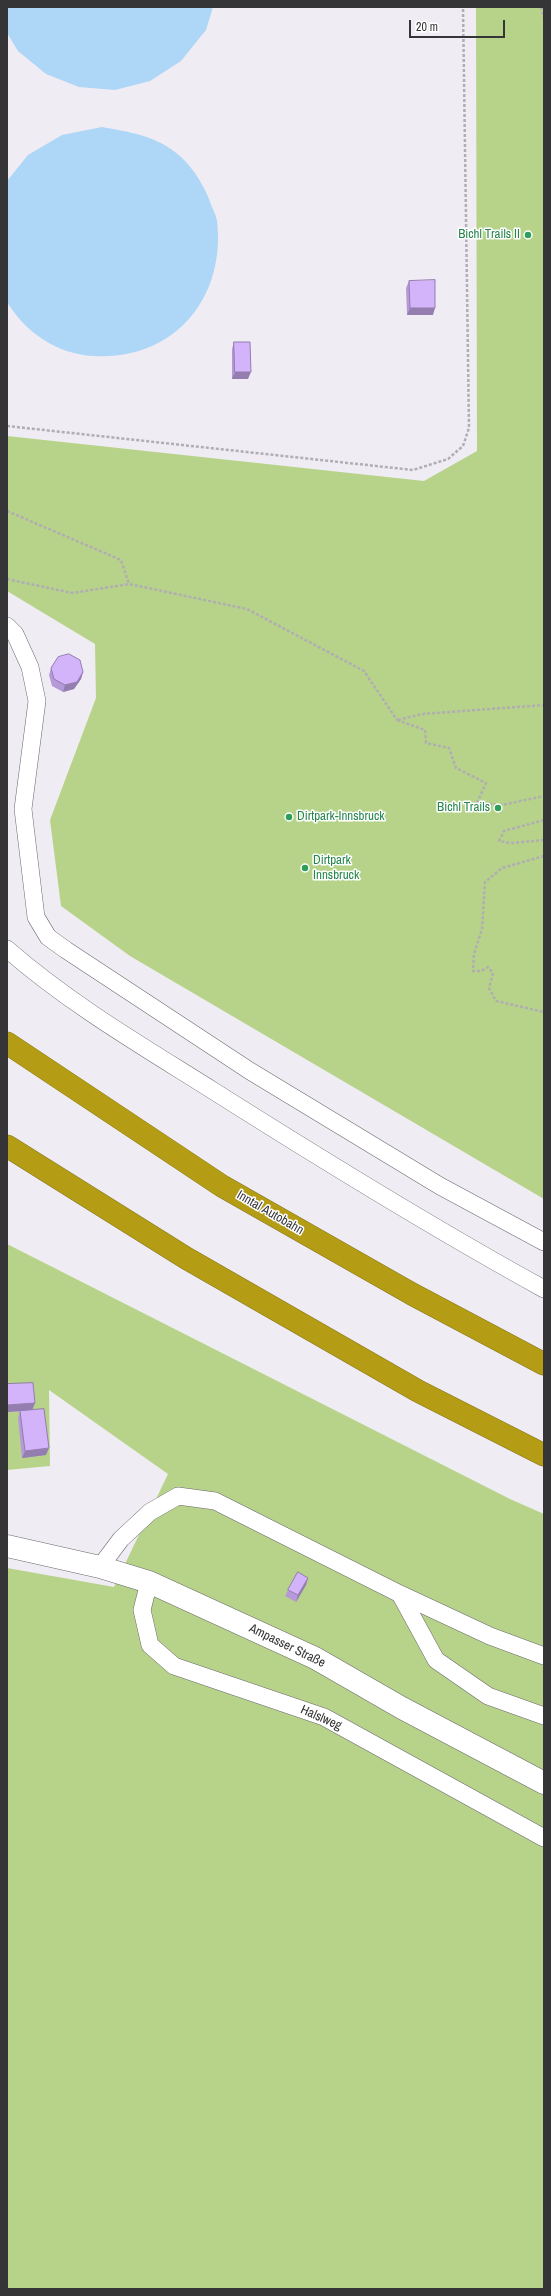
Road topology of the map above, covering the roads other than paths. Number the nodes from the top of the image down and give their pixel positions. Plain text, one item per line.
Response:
1 (7, 626) edge
2 (7, 949) edge
3 (7, 1043) edge
4 (7, 1146) edge
5 (544, 1242) edge
6 (544, 1289) edge
7 (544, 1364) edge
8 (544, 1456) edge
9 (11, 1546) edge
10 (100, 1567) junction
11 (149, 1582) junction
12 (400, 1594) junction
13 (544, 1656) edge
14 (544, 1716) edge
15 (544, 1783) edge
16 (544, 1838) edge

1 - 5 lane
2 - 6 lane
3 - 7 highway, Inntal Autobahn
4 - 8 highway
9 - 10 main road, Ampasser Straße
10 - 11 main road, Ampasser Straße
10 - 12 lane
11 - 15 main road, Ampasser Straße
11 - 16 lane, Halslweg
12 - 13 lane
12 - 14 lane

